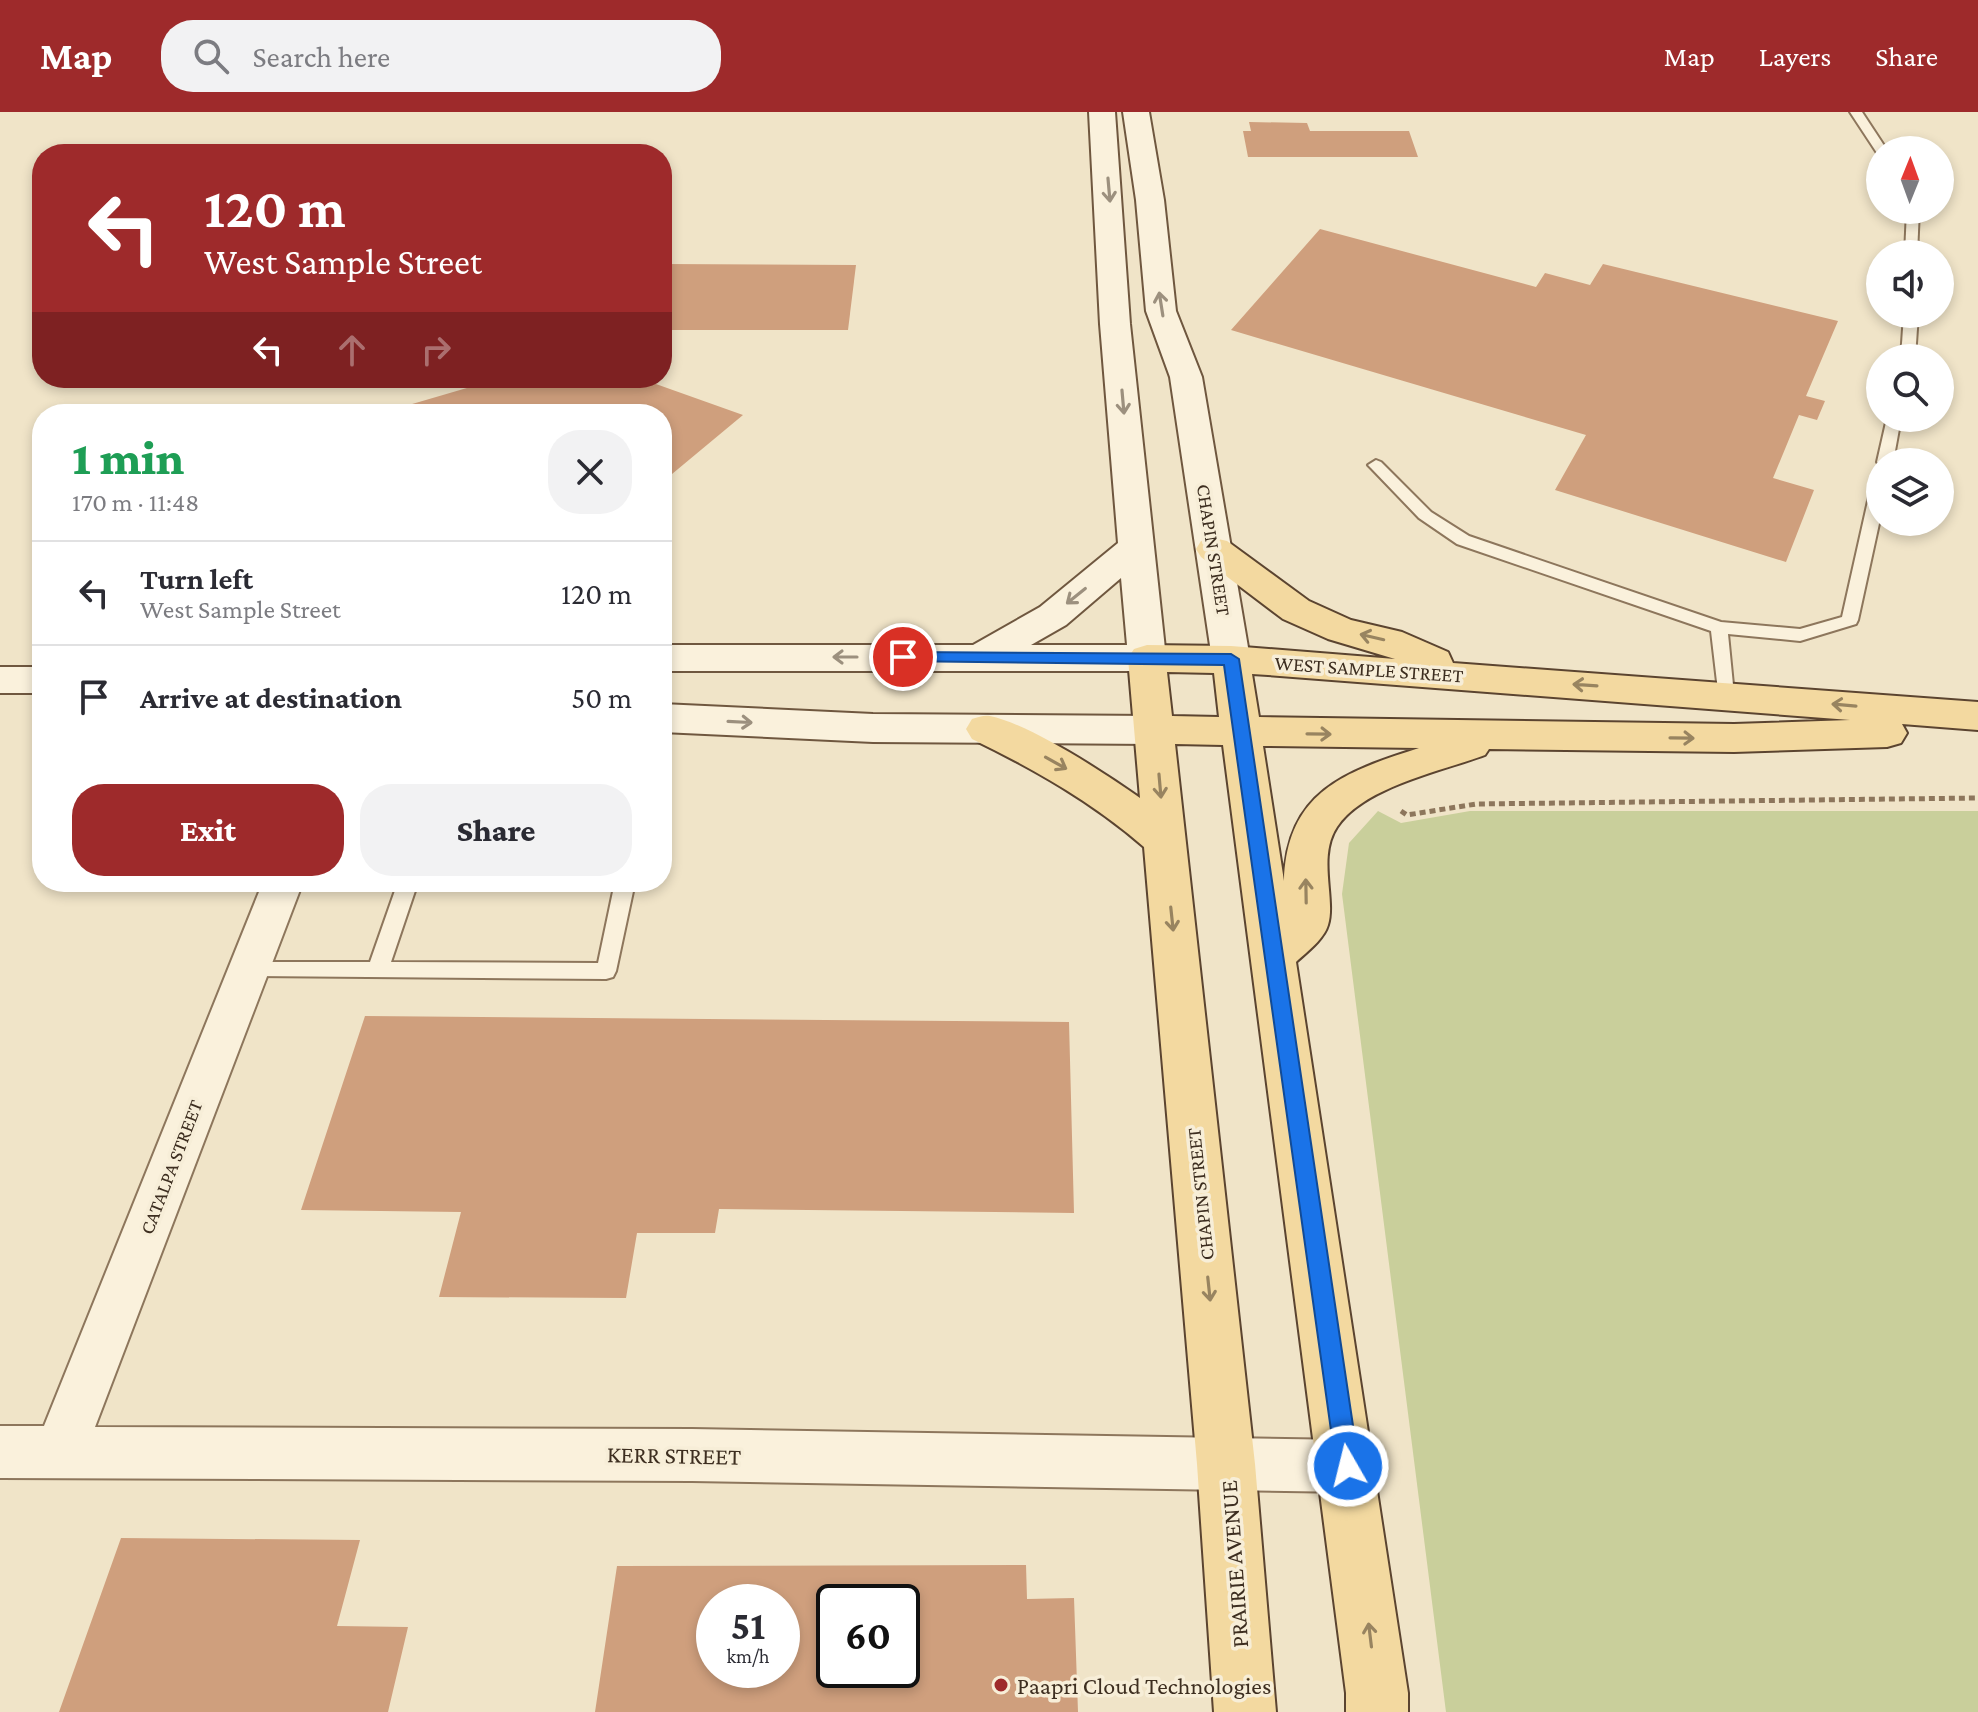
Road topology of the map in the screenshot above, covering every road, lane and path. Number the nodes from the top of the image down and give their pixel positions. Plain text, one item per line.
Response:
1 (1102, 112) edge
2 (1114, 112) edge
3 (1125, 112) edge
4 (1136, 112) edge
5 (1856, 112) edge
6 (1872, 136) edge
7 (1376, 465) dead end
8 (1868, 536) edge
9 (1136, 547) junction
10 (1214, 549) junction
11 (1719, 628) junction
12 (672, 658) edge
13 (979, 658) junction
14 (1147, 658) junction
15 (1231, 659) junction
16 (1470, 677) junction
17 (0, 680) edge
18 (32, 680) edge
19 (1725, 695) junction
20 (1978, 716) edge
21 (672, 718) edge
22 (986, 729) junction
23 (1154, 730) junction
24 (1978, 730) edge
25 (1241, 733) junction
26 (1492, 736) junction
27 (1978, 798) edge
28 (1394, 807) dead end
29 (1165, 841) junction
30 (279, 892) edge
31 (405, 892) edge
32 (623, 892) edge
33 (1274, 956) junction
34 (248, 970) junction
35 (378, 970) junction
36 (0, 1452) edge
37 (59, 1452) junction
38 (1226, 1464) junction
39 (1348, 1466) junction
40 (1245, 1712) edge
41 (1377, 1712) edge

1 - 2 lane
1 -> 9 main road, CHAPIN STREET
3 - 4 lane
10 -> 4 main road, CHAPIN STREET
5 - 6 lane
7 - 11 lane
8 - 11 lane
9 -> 13 main road
9 - 14 main road, CHAPIN STREET
10 - 15 main road, CHAPIN STREET
16 -> 10 main road
11 - 19 lane
13 -> 12 main road, WEST SAMPLE STREET
13 - 14 main road, WEST SAMPLE STREET
14 - 15 main road, WEST SAMPLE STREET
14 - 23 main road, CHAPIN STREET
15 - 16 main road, WEST SAMPLE STREET
15 - 25 main road, CHAPIN STREET
19 -> 16 main road, WEST SAMPLE STREET
17 - 18 main road
20 -> 19 main road, WEST SAMPLE STREET
21 -> 22 main road
22 - 23 main road
22 -> 29 main road
23 - 25 main road
23 -> 29 main road, CHAPIN STREET
26 -> 24 main road
25 -> 26 main road
25 - 33 main road, CHAPIN STREET
33 -> 26 main road
27 - 28 path
29 -> 38 main road, CHAPIN STREET
30 - 34 street, CATALPA STREET
31 - 35 lane
32 - 35 lane
33 - 39 main road, CHAPIN STREET
34 - 35 lane
34 - 37 street, CATALPA STREET
36 - 37 street, KERR STREET
37 - 38 street, KERR STREET
38 - 39 street, KERR STREET
38 - 40 main road, PRAIRIE AVENUE
41 -> 39 main road

